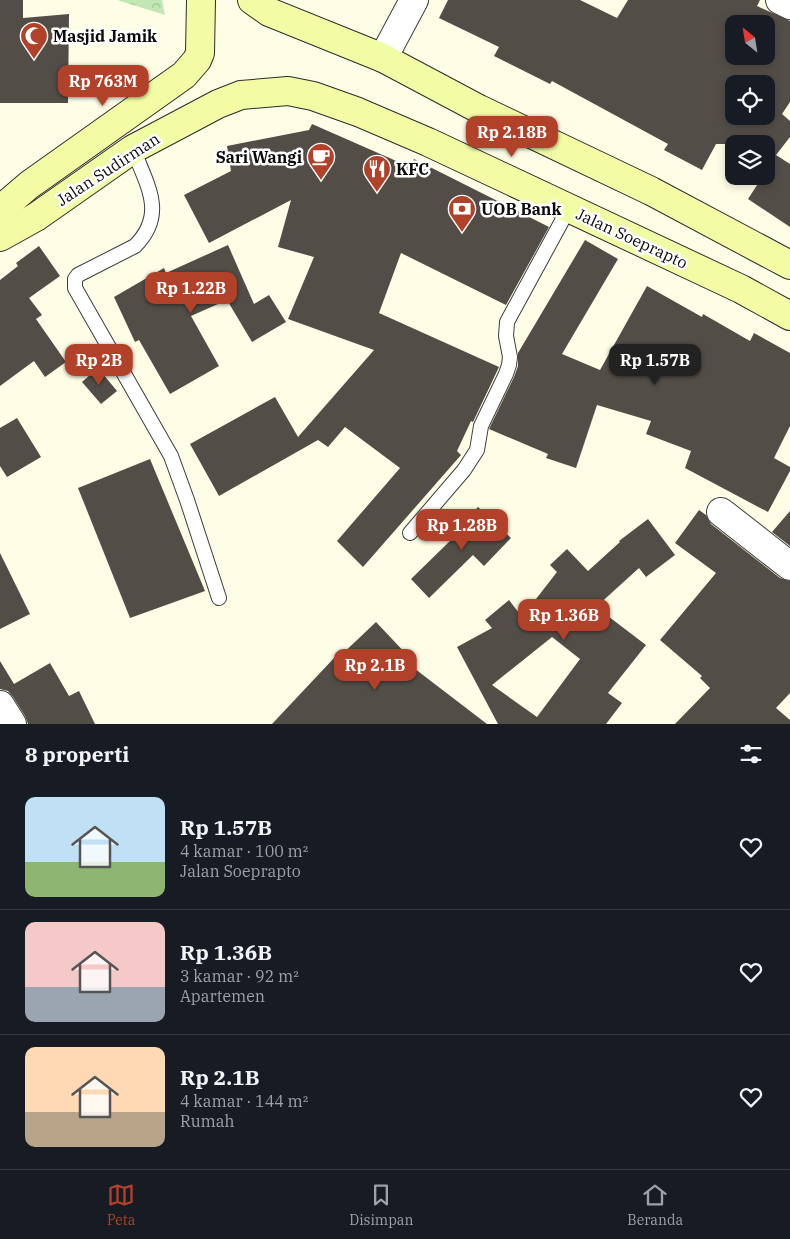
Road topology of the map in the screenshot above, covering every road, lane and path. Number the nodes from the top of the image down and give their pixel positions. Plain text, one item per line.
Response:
1 (201, 0) edge
2 (252, 0) edge
3 (414, 0) edge
4 (780, 0) edge
5 (790, 5) edge
6 (383, 58) junction
7 (218, 104) joint
8 (133, 149) junction
9 (569, 208) junction
10 (0, 210) edge
11 (0, 237) edge
12 (790, 265) edge
13 (790, 316) edge
14 (721, 512) dead end
15 (410, 534) dead end
16 (790, 566) edge
17 (219, 598) dead end
18 (0, 705) edge
19 (12, 724) edge

1 - 10 main road
2 - 6 main road
3 - 6 street
4 - 5 street
6 - 12 main road
7 - 8 main road, Jalan Sudirman
7 - 9 main road, Jalan Soeprapto
8 - 11 main road, Jalan Sudirman
8 - 17 lane
9 - 13 main road, Jalan Soeprapto
9 - 15 lane
14 - 16 street
18 - 19 street

